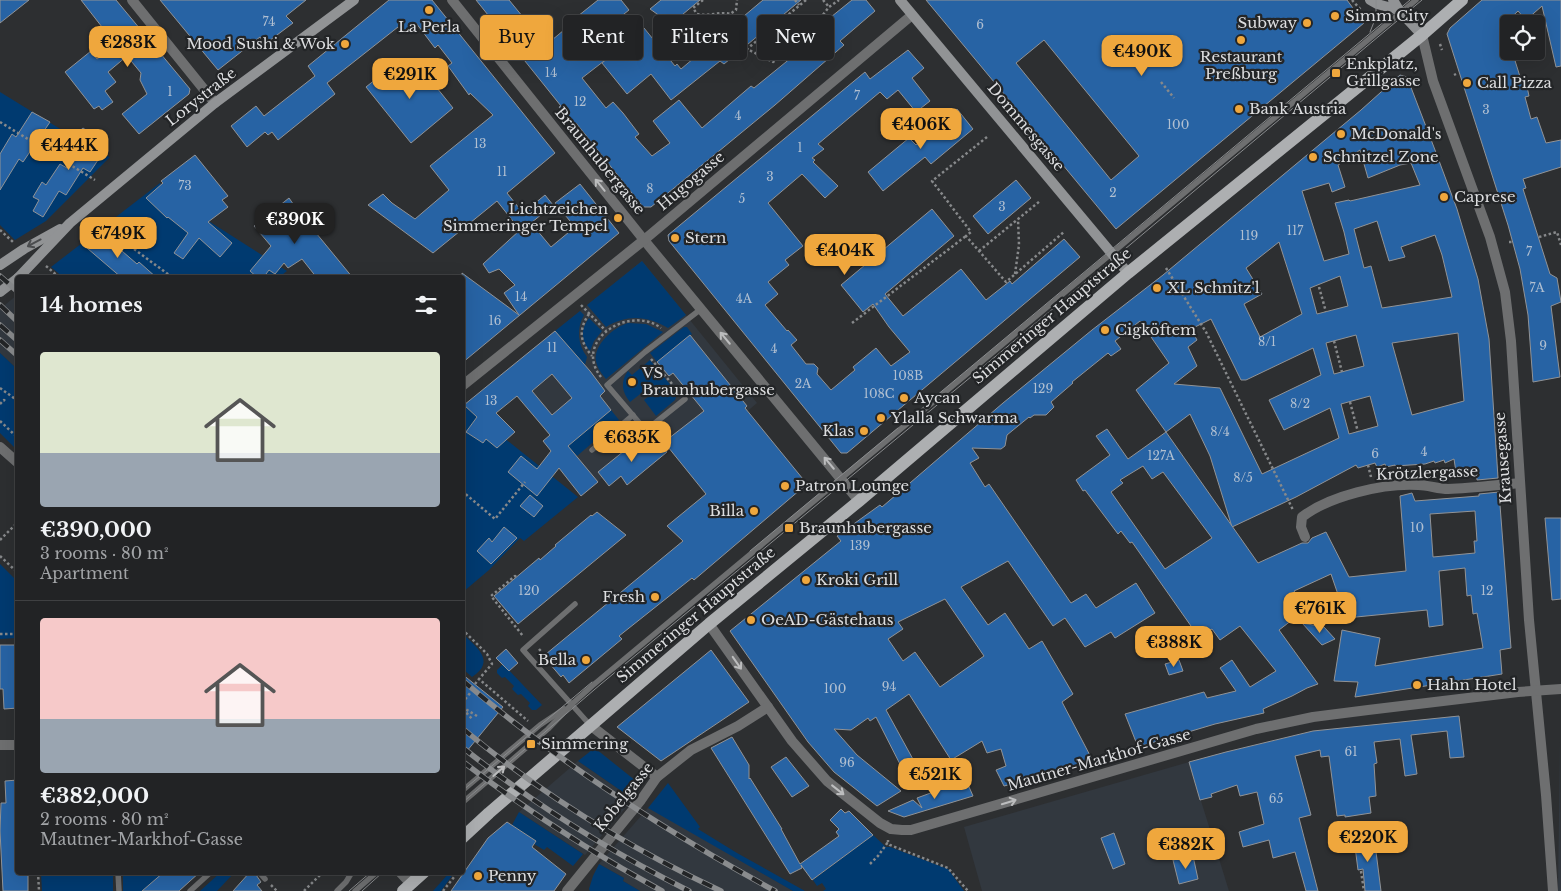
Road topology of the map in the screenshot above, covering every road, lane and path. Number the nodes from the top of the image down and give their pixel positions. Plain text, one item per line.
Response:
1 (132, 0) edge
2 (354, 0) edge
3 (452, 0) edge
4 (703, 0) edge
5 (737, 0) edge
6 (795, 0) edge
7 (806, 0) edge
8 (823, 0) edge
9 (838, 0) edge
10 (900, 0) edge
11 (1352, 0) edge
12 (1370, 0) edge
13 (1389, 0) edge
14 (1393, 0) edge
15 (1416, 0) edge
16 (1462, 0) edge
17 (800, 5) junction
18 (829, 7) junction
19 (1360, 10) dead end
20 (1400, 11) junction
21 (912, 15) junction
22 (1422, 35) junction
23 (1440, 44) dead end
24 (1442, 50) dead end
25 (1161, 82) dead end
26 (1174, 98) dead end
27 (215, 103) junction
28 (0, 122) edge
29 (987, 137) dead end
30 (95, 180) dead end
31 (1040, 201) dead end
32 (84, 211) junction
33 (1018, 219) junction
34 (70, 223) junction
35 (1065, 231) dead end
36 (966, 236) junction
37 (1539, 237) dead end
38 (644, 240) junction
39 (1561, 245) edge
40 (979, 251) junction
41 (1112, 255) junction
42 (36, 258) junction
43 (0, 266) edge
44 (1166, 268) dead end
45 (1128, 273) junction
46 (1015, 274) junction
47 (21, 275) edge
48 (56, 275) edge
49 (169, 275) edge
50 (15, 280) edge
51 (1319, 288) dead end
52 (0, 292) edge
53 (574, 296) junction
54 (701, 309) junction
55 (1326, 312) dead end
56 (589, 314) junction
57 (852, 323) dead end
58 (606, 331) junction
59 (668, 334) junction
60 (1334, 341) dead end
61 (645, 352) junction
62 (592, 356) junction
63 (1342, 372) dead end
64 (465, 384) edge
65 (607, 385) junction
66 (0, 388) edge
67 (685, 399) joint
68 (15, 400) edge
69 (5, 401) dead end
70 (1350, 402) dead end
71 (0, 404) edge
72 (633, 415) junction
73 (0, 421) edge
74 (1358, 432) dead end
75 (15, 435) edge
76 (0, 447) edge
77 (592, 450) dead end
78 (15, 460) edge
79 (842, 479) junction
80 (525, 482) dead end
81 (1520, 483) junction
82 (465, 493) edge
83 (860, 501) junction
84 (15, 525) edge
85 (1301, 527) junction
86 (1304, 537) dead end
87 (0, 540) edge
88 (0, 556) edge
89 (15, 570) edge
90 (516, 577) dead end
91 (575, 604) dead end
92 (709, 624) junction
93 (465, 632) edge
94 (0, 634) edge
95 (15, 634) edge
96 (532, 643) junction
97 (551, 663) dead end
98 (480, 679) junction
99 (475, 684) dead end
100 (1561, 689) edge
101 (1536, 690) junction
102 (471, 692) dead end
103 (465, 701) edge
104 (572, 704) junction
105 (768, 707) junction
106 (465, 708) edge
107 (465, 710) edge
108 (477, 716) dead end
109 (472, 720) dead end
110 (530, 723) dead end
111 (590, 725) junction
112 (15, 744) edge
113 (0, 745) edge
114 (657, 777) junction
115 (465, 789) edge
116 (465, 800) edge
117 (465, 835) edge
118 (870, 864) dead end
119 (1361, 871) dead end
120 (38, 875) edge
121 (118, 875) edge
122 (208, 875) edge
123 (262, 875) edge
124 (320, 875) edge
125 (350, 875) edge
126 (374, 875) edge
127 (401, 875) edge
128 (421, 875) edge
129 (456, 875) edge
130 (265, 879) dead end
131 (407, 887) edge
132 (39, 891) edge
133 (119, 891) edge
134 (190, 891) edge
135 (304, 891) edge
136 (337, 891) edge
137 (355, 891) edge
138 (443, 891) edge
139 (567, 891) edge
140 (968, 891) edge
141 (1364, 891) edge
142 (1553, 891) edge

1 - 27 street
2 - 27 street, Lorystraße
38 -> 3 street, Braunhubergasse
4 - 5 path
6 - 17 path
7 - 17 path
8 - 18 path
9 - 18 path
10 - 21 street, Dommesgasse
11 - 19 path
12 - 20 street
13 - 20 lane
14 - 20 street
15 - 20 lane
16 - 22 main road, Simmeringer Hauptstraße
17 - 18 path
20 - 22 street
20 - 41 lane
21 - 38 street, Hugogasse
21 - 41 street, Dommesgasse
22 - 45 main road, Simmeringer Hauptstraße
22 - 81 street, Krausegasse
23 - 24 path
25 - 26 path
27 - 32 street, Lorystraße
28 - 30 path
29 - 36 path
31 - 33 path
32 - 34 street, Lorystraße
32 - 49 path
33 - 40 path
33 - 46 path
34 - 42 street, Lorystraße
34 -> 43 street, Lorystraße
35 - 46 path
36 - 40 path
36 - 57 path
37 - 39 path
38 - 53 street, Hugogasse
38 - 54 street, Braunhubergasse
40 - 46 path
41 - 45 street, Dommesgasse
41 - 79 lane
42 - 47 street, Lorystraße
42 - 48 path
44 - 85 path
45 - 83 main road, Simmeringer Hauptstraße
50 - 52 street, Lorystraße
51 - 55 path
53 - 56 path
53 - 64 street, Hugogasse
54 - 59 lane
79 -> 54 street, Braunhubergasse
56 - 58 path
56 - 62 path
58 - 59 path
58 - 62 path
59 - 61 lane
60 - 63 path
61 - 65 lane
61 - 67 path
62 - 65 path
65 - 72 lane
66 - 68 path
67 - 72 lane
69 - 71 path
70 - 74 path
72 - 77 lane
73 - 75 path
76 - 78 street
79 - 83 street, Braunhubergasse
79 - 104 lane
80 - 82 path
81 - 85 street, Krötzlergasse
81 - 101 street, Krausegasse
83 - 92 main road, Simmeringer Hauptstraße
84 - 87 path
85 - 86 street
88 - 89 path
90 - 96 path
91 - 96 lane
92 -> 105 street, Mautner-Markhof-Gasse
92 - 111 main road, Simmeringer Hauptstraße
93 - 98 path
94 - 95 path
96 - 97 path
96 - 104 lane
98 - 99 path
98 - 110 path
100 - 101 street, Mautner-Markhof-Gasse
105 -> 101 street, Mautner-Markhof-Gasse
101 - 142 street, Krausegasse
102 - 103 path
104 - 111 lane
104 - 115 lane
116 -> 104 lane
105 - 114 street, Kobelgasse
106 - 108 path
107 - 109 path
111 - 114 street
111 - 117 main road, Simmeringer Hauptstraße
112 - 113 street
114 - 139 street, Kobelgasse
118 - 140 path
119 - 141 path
120 - 132 path
121 - 133 lane
122 - 134 lane
123 - 130 lane
124 - 135 path
125 - 136 lane
126 - 137 lane
127 - 131 street
128 - 131 main road
129 - 138 path

